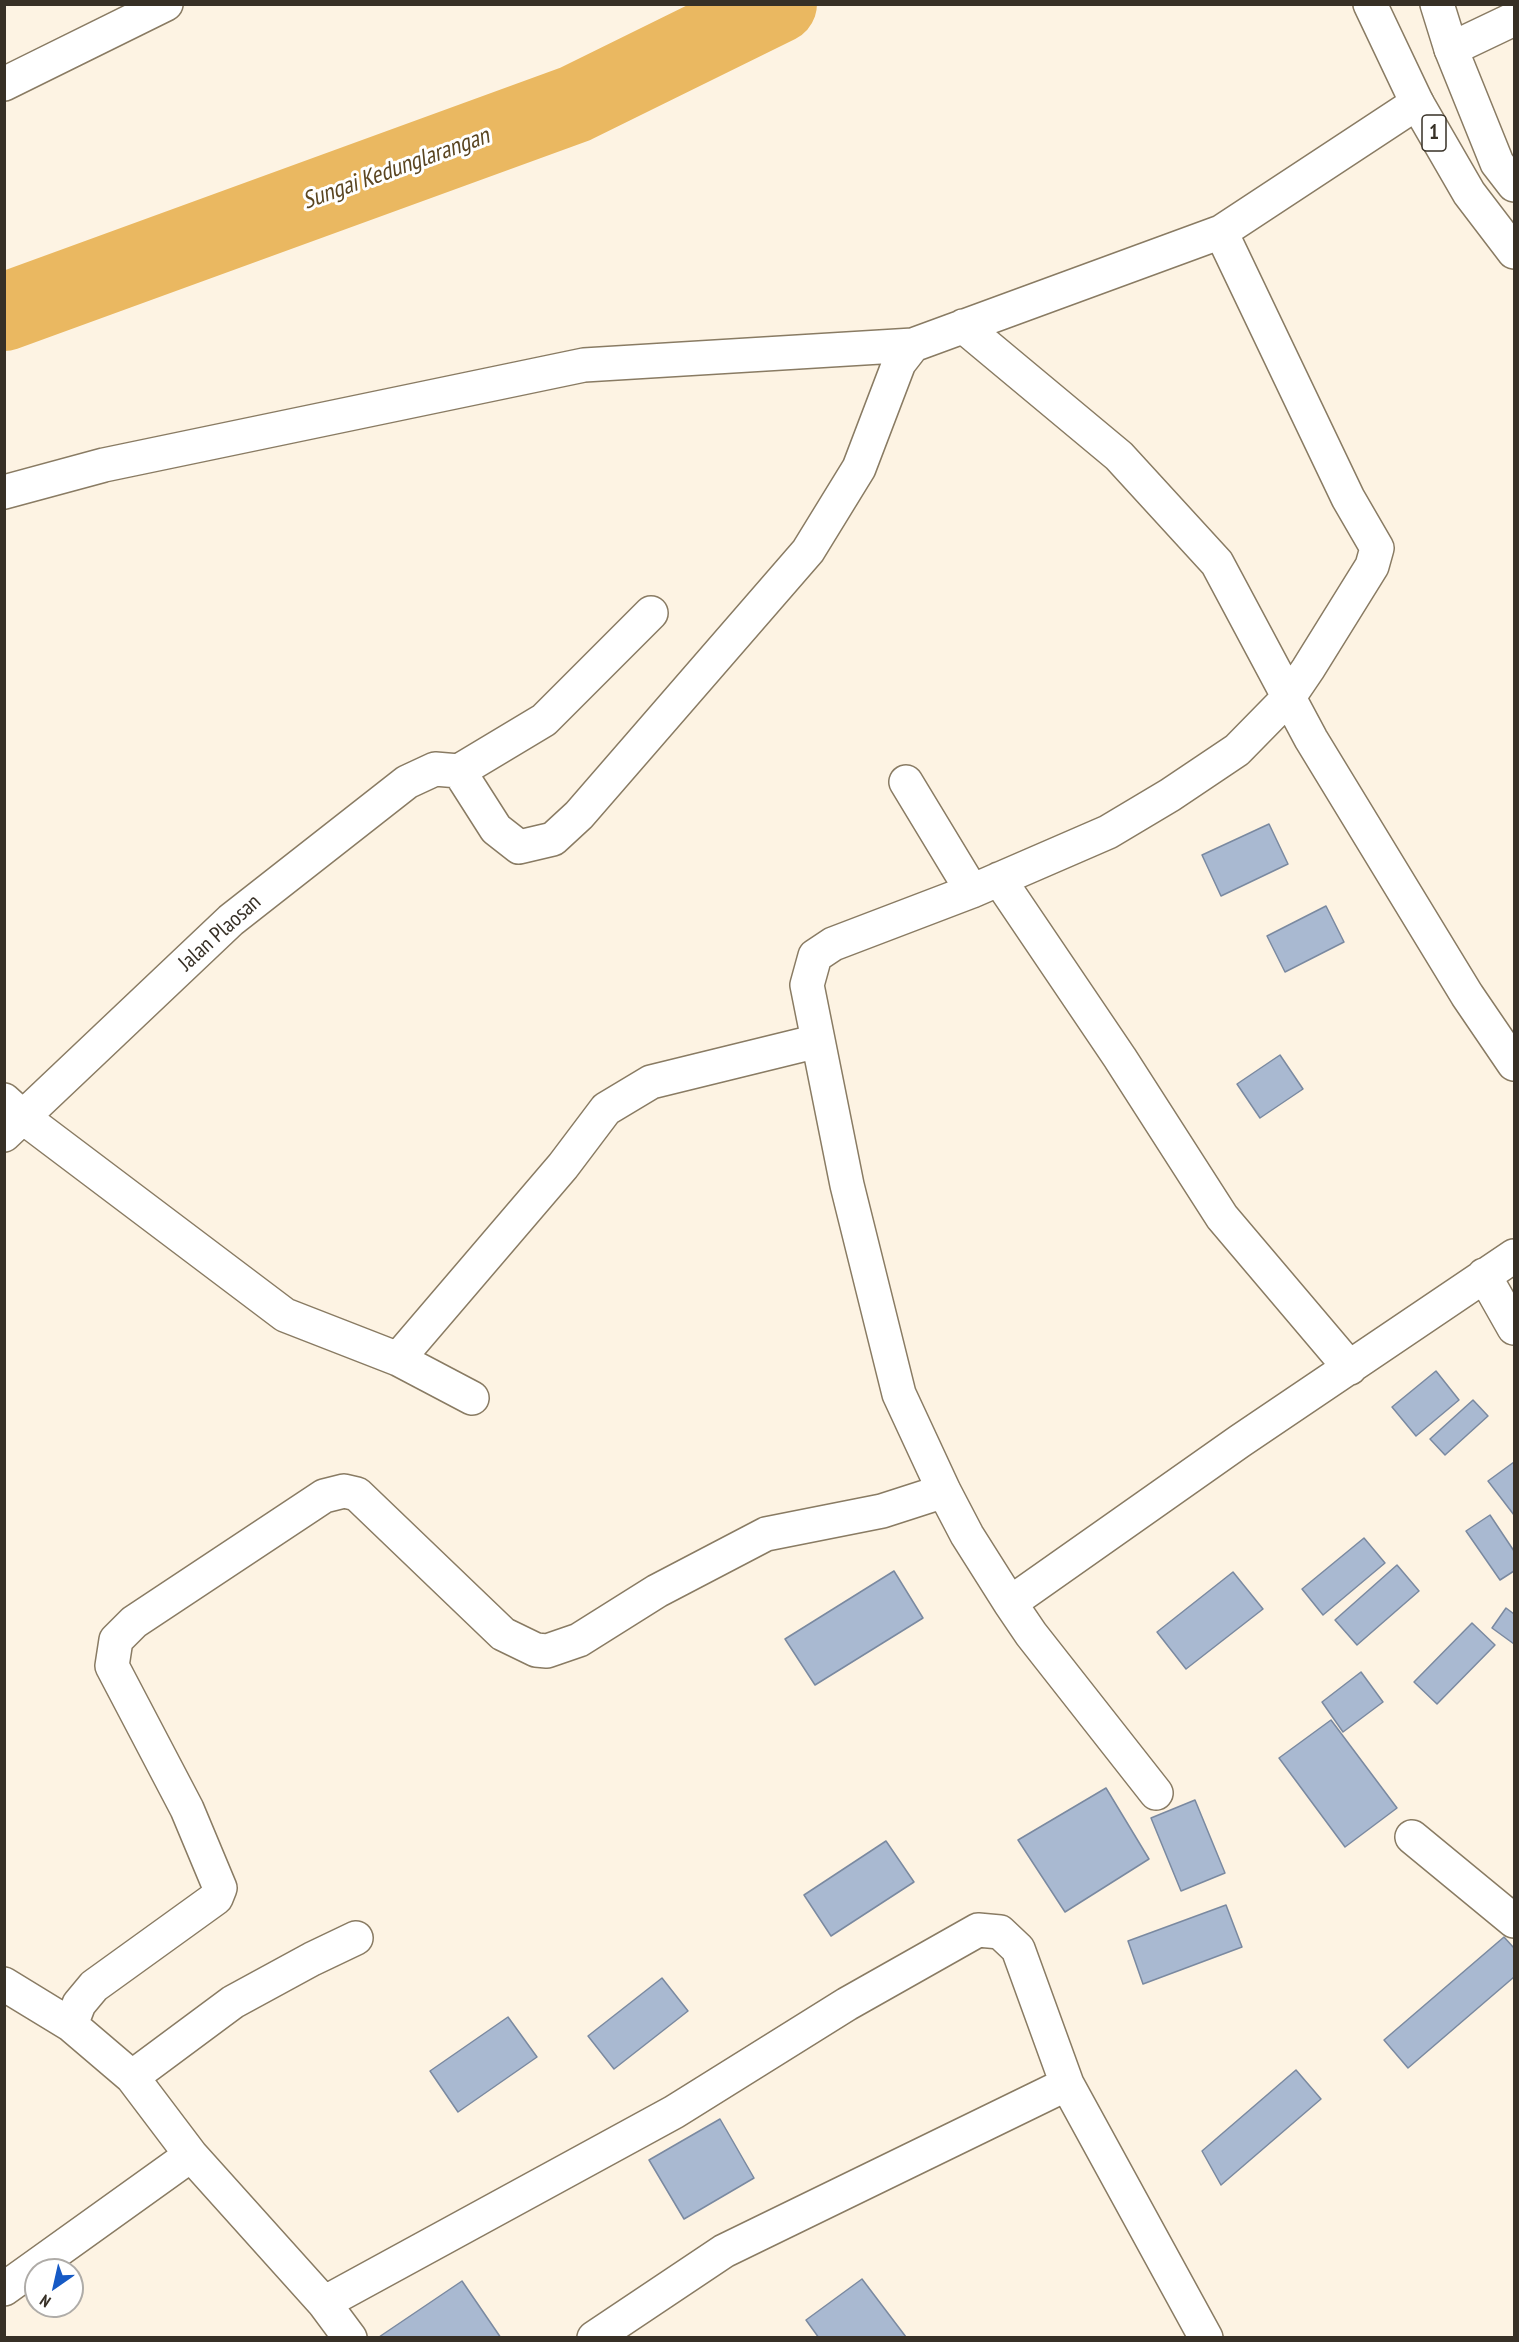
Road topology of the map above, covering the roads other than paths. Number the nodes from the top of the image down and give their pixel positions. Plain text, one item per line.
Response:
1 (166, 4) edge
2 (1370, 4) edge
3 (1437, 4) edge
4 (1515, 19) edge
5 (1451, 49) junction
6 (4, 84) edge
7 (1417, 103) junction
8 (1515, 185) edge
9 (1221, 232) junction
10 (1515, 252) edge
11 (963, 326) junction
12 (913, 345) junction
13 (4, 492) edge
14 (651, 613) dead end
15 (1289, 697) junction
16 (459, 771) junction
17 (906, 782) dead end
18 (986, 885) junction
19 (818, 1041) junction
20 (1515, 1064) edge
21 (11, 1117) edge
22 (1515, 1256) edge
23 (1485, 1275) junction
24 (1515, 1328) edge
25 (398, 1359) junction
26 (1350, 1368) junction
27 (472, 1398) dead end
28 (944, 1491) junction
29 (1010, 1603) junction
30 (1156, 1792) dead end
31 (1412, 1837) dead end
32 (1515, 1921) edge
33 (356, 1938) dead end
34 (4, 1984) edge
35 (70, 2025) junction
36 (132, 2077) junction
37 (1067, 2084) junction
38 (191, 2155) junction
39 (4, 2289) edge
40 (324, 2303) junction
41 (350, 2337) edge
42 (594, 2337) edge
43 (1206, 2337) edge

1 - 6 main road
2 - 7 main road, 1
3 - 5 main road, 1
4 - 5 main road
5 - 8 main road, 1
7 - 9 main road
7 - 10 main road, 1
9 - 11 main road
9 - 15 main road
11 - 12 main road
11 - 15 main road
12 - 13 main road
12 - 16 main road
14 - 16 main road
15 - 18 main road
15 - 20 main road
16 - 21 main road, Jalan Plaosan
17 - 18 main road
18 - 19 main road
18 - 26 main road
19 - 25 main road
19 - 28 main road
21 - 25 main road
22 - 23 main road
23 - 24 main road
23 - 26 main road
25 - 27 main road
26 - 29 main road
28 - 29 main road
28 - 35 main road
29 - 30 main road
31 - 32 main road
33 - 36 main road
34 - 35 main road
35 - 36 main road
36 - 38 main road
37 - 40 main road
37 - 42 main road
37 - 43 main road
38 - 39 main road
38 - 40 main road
40 - 41 main road

